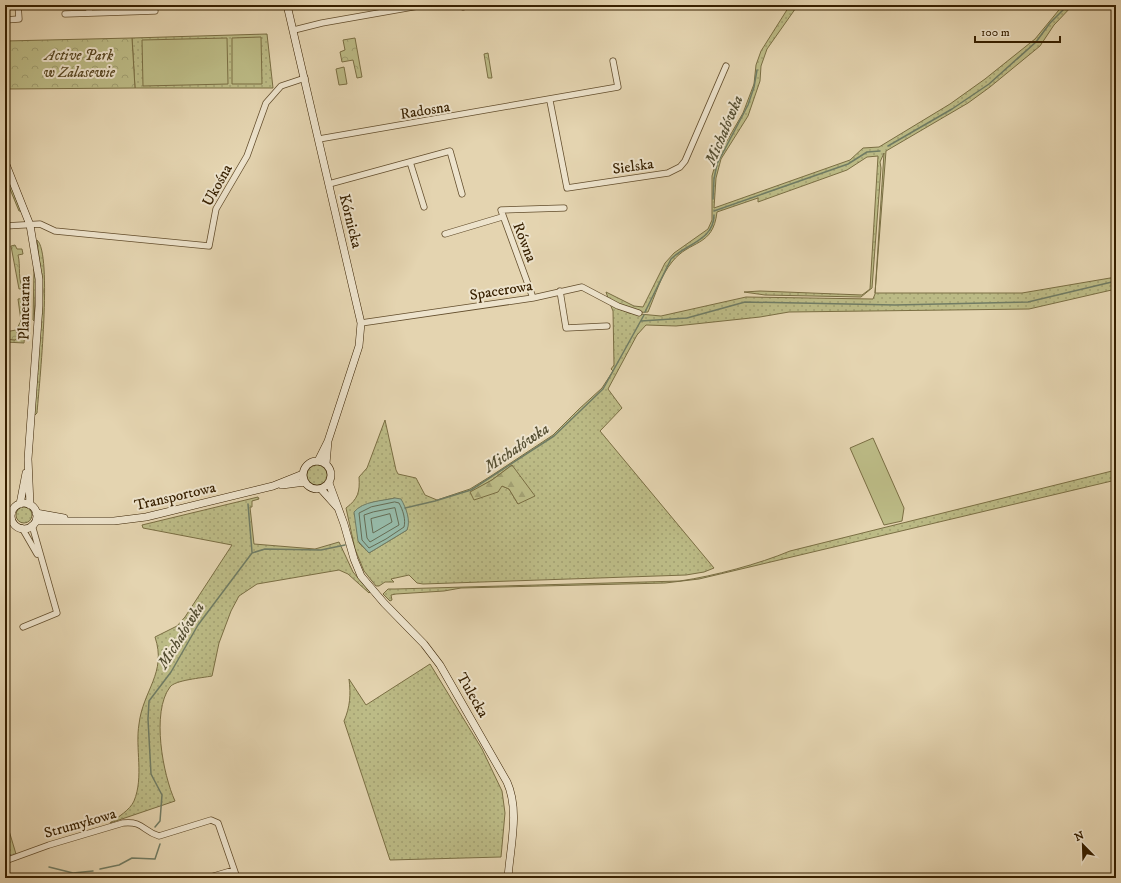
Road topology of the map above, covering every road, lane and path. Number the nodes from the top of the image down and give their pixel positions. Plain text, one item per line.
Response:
1 (18, 5) edge
2 (89, 5) edge
3 (288, 5) edge
4 (424, 5) edge
5 (458, 5) edge
6 (466, 5) edge
7 (155, 11) dead end
8 (90, 13) junction
9 (65, 14) dead end
10 (5, 20) edge
11 (294, 30) junction
12 (613, 61) dead end
13 (726, 66) dead end
14 (305, 78) junction
15 (550, 100) junction
16 (319, 140) junction
17 (5, 162) edge
18 (410, 162) junction
19 (329, 184) junction
20 (462, 194) dead end
21 (424, 206) dead end
22 (564, 208) dead end
23 (502, 217) junction
24 (5, 226) edge
25 (30, 226) junction
26 (446, 234) dead end
27 (560, 291) junction
28 (534, 298) junction
29 (639, 313) dead end
30 (361, 323) junction
31 (606, 326) dead end
32 (328, 441) junction
33 (28, 459) junction
34 (318, 461) junction
35 (326, 464) junction
36 (303, 474) junction
37 (305, 482) junction
38 (329, 483) junction
39 (276, 485) junction
40 (321, 489) junction
41 (20, 504) junction
42 (30, 505) junction
43 (9, 509) edge
44 (338, 509) junction
45 (36, 513) junction
46 (8, 518) edge
47 (78, 520) junction
48 (34, 523) junction
49 (22, 528) junction
50 (40, 559) junction
51 (23, 627) dead end
52 (5, 861) edge
53 (234, 870) junction
54 (207, 878) edge
55 (237, 878) edge
56 (508, 878) edge

1 - 10 street
2 - 8 street
3 - 11 street, Kórnicka
4 - 11 street
5 - 6 street
7 - 8 street
8 - 9 street
11 - 14 street, Kórnicka
12 - 15 street, Radosna
13 - 15 street, Sielska
14 - 16 street, Kórnicka
14 - 25 street, Ukośna
15 - 16 street, Radosna
16 - 19 street, Kórnicka
17 - 25 street, Planetarna
18 - 19 street
18 - 20 street
18 - 21 street
19 - 30 street, Kórnicka
22 - 23 street, Równa
23 - 26 street, Równa
23 - 28 street, Równa
24 - 25 street
25 - 33 street, Planetarna
27 - 28 street, Spacerowa
27 - 29 street, Spacerowa
27 - 31 street
28 - 30 street, Spacerowa
30 - 32 street, Kórnicka
32 - 34 street, Kórnicka
32 - 35 street, Kórnicka
33 - 41 street, Planetarna
33 - 42 street, Planetarna
34 - 35 street
34 - 36 street
35 - 38 street
36 - 37 street
36 - 39 street, Transportowa
37 - 39 street, Transportowa
37 - 40 street
38 - 40 street
38 - 44 street
39 - 47 street, Transportowa
40 - 44 street
41 - 42 street
41 - 43 street
42 - 45 street
43 - 46 street
44 - 56 street, Tulecka
45 - 47 street, Transportowa
45 - 48 street
46 - 49 street
47 - 48 street, Transportowa
48 - 49 street
48 - 50 street
49 - 50 street
50 - 51 street
52 - 53 street, Strumykowa
53 - 54 street
53 - 55 street, Strumykowa

